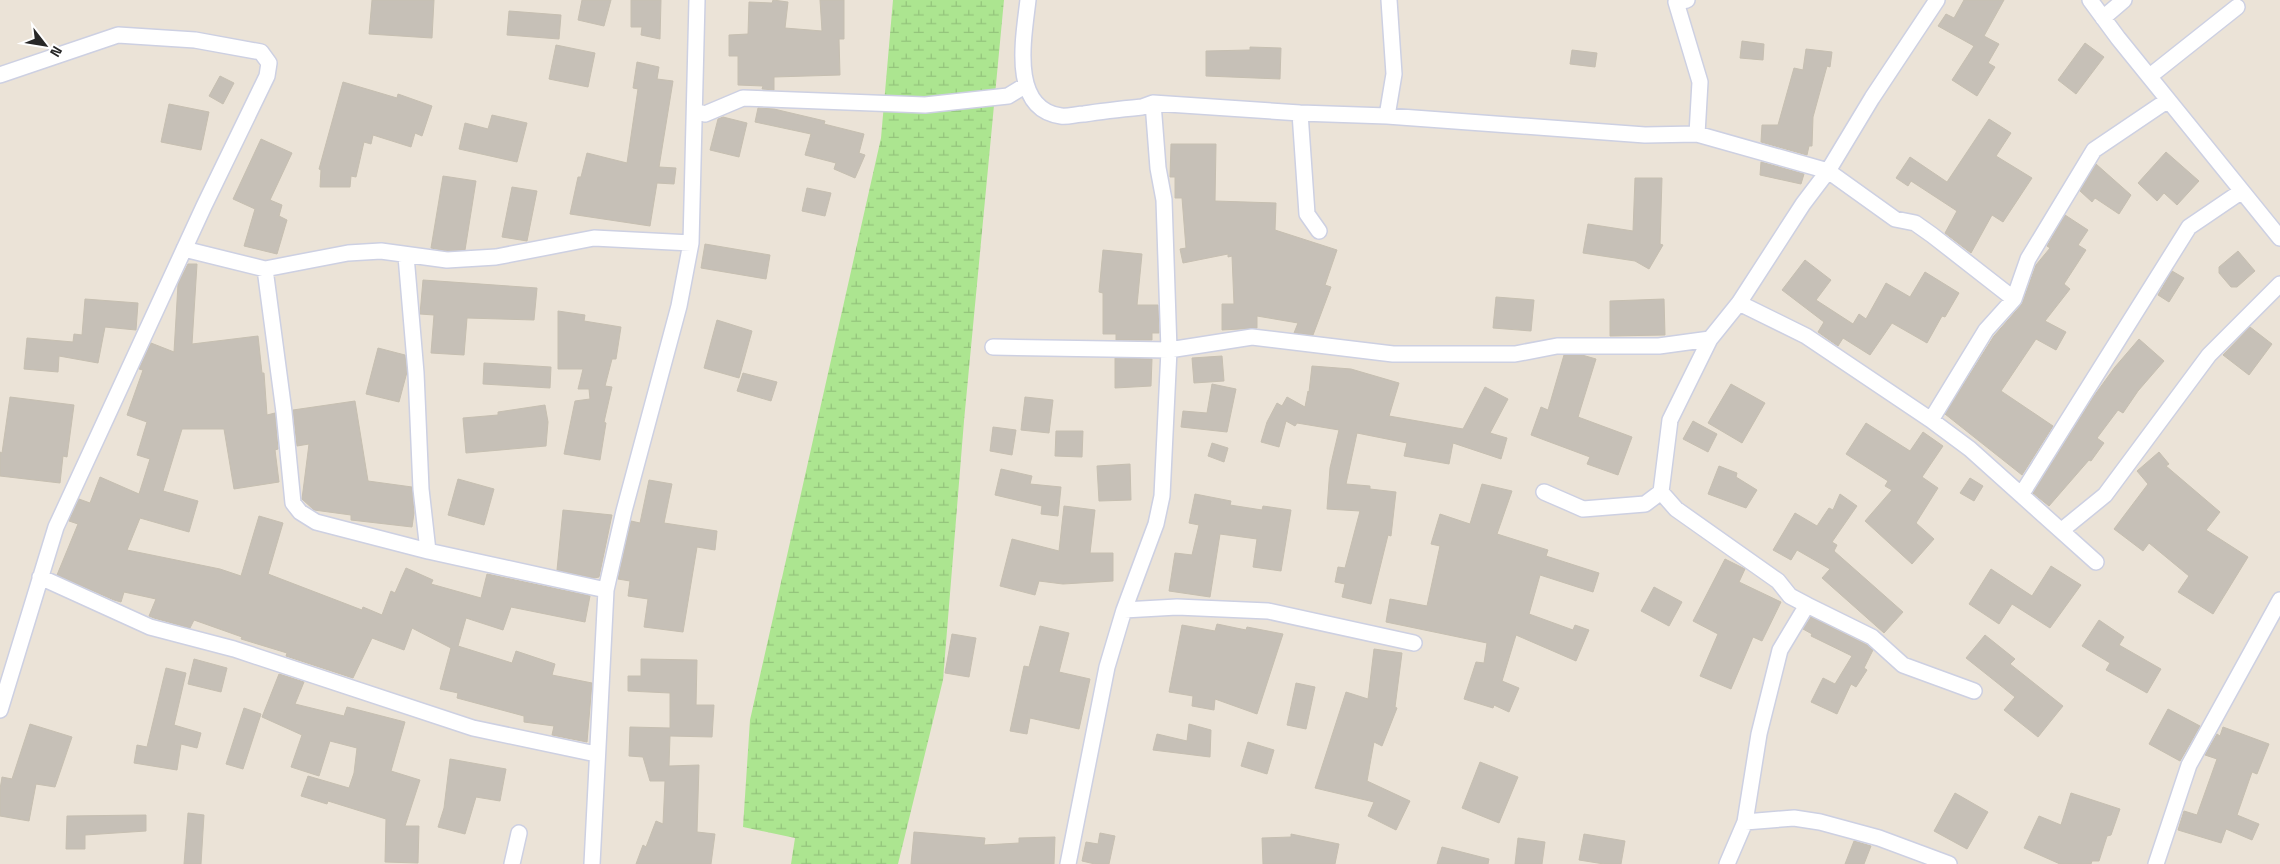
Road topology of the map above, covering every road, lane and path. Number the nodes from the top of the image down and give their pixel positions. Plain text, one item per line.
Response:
1 (697, 0) edge
2 (1028, 0) edge
3 (1389, 0) edge
4 (1687, 0) edge
5 (1937, 0) edge
6 (2090, 0) edge
7 (2124, 0) edge
8 (2238, 7) dead end
9 (2103, 18) junction
10 (0, 75) edge
11 (2150, 76) junction
12 (1026, 85) junction
13 (2168, 100) junction
14 (1153, 103) junction
15 (694, 112) junction
16 (1300, 113) junction
17 (1387, 116) junction
18 (1697, 134) junction
19 (1828, 171) junction
20 (2242, 191) junction
21 (1319, 231) dead end
22 (2280, 238) edge
23 (691, 243) junction
24 (184, 249) junction
25 (406, 256) junction
26 (266, 269) junction
27 (2280, 284) edge
28 (2014, 299) junction
29 (1738, 303) junction
30 (1710, 338) junction
31 (993, 348) dead end
32 (1169, 350) junction
33 (1932, 420) junction
34 (1544, 492) dead end
35 (1661, 492) junction
36 (2022, 495) junction
37 (2062, 530) junction
38 (428, 550) junction
39 (2096, 562) dead end
40 (40, 577) junction
41 (606, 590) junction
42 (2280, 600) edge
43 (1807, 605) junction
44 (1124, 610) junction
45 (1414, 643) dead end
46 (1974, 691) dead end
47 (0, 710) edge
48 (596, 754) junction
49 (1745, 822) junction
50 (519, 833) dead end
51 (512, 864) edge
52 (592, 864) edge
53 (1068, 864) edge
54 (1727, 864) edge
55 (1949, 864) edge
56 (2156, 864) edge

1 - 15 street
2 - 12 street
3 - 17 street
4 - 18 street
5 - 19 street
6 - 9 street
7 - 9 street
8 - 11 street
9 - 11 street
10 - 24 street
11 - 13 street
12 - 14 street
12 - 15 street
13 - 20 street
13 - 28 street
14 - 16 street
14 - 32 street
15 - 23 street
16 - 17 street
16 - 21 street
17 - 18 street
18 - 19 street
19 - 28 street
19 - 29 street
20 - 22 street
20 - 36 street
23 - 25 street
23 - 41 street
24 - 26 street
24 - 40 street
25 - 26 street
25 - 38 street
26 - 38 street
27 - 37 street
28 - 33 street
29 - 30 street
29 - 33 street
30 - 32 street
30 - 35 street
31 - 32 street
32 - 44 street
33 - 36 street
34 - 35 street
35 - 43 street
36 - 37 street
37 - 39 street
38 - 41 street
40 - 47 street
40 - 48 street
41 - 48 street
42 - 56 street
43 - 46 street
43 - 49 street
44 - 45 street
44 - 53 street
48 - 52 street
49 - 54 street
49 - 55 street
50 - 51 street

